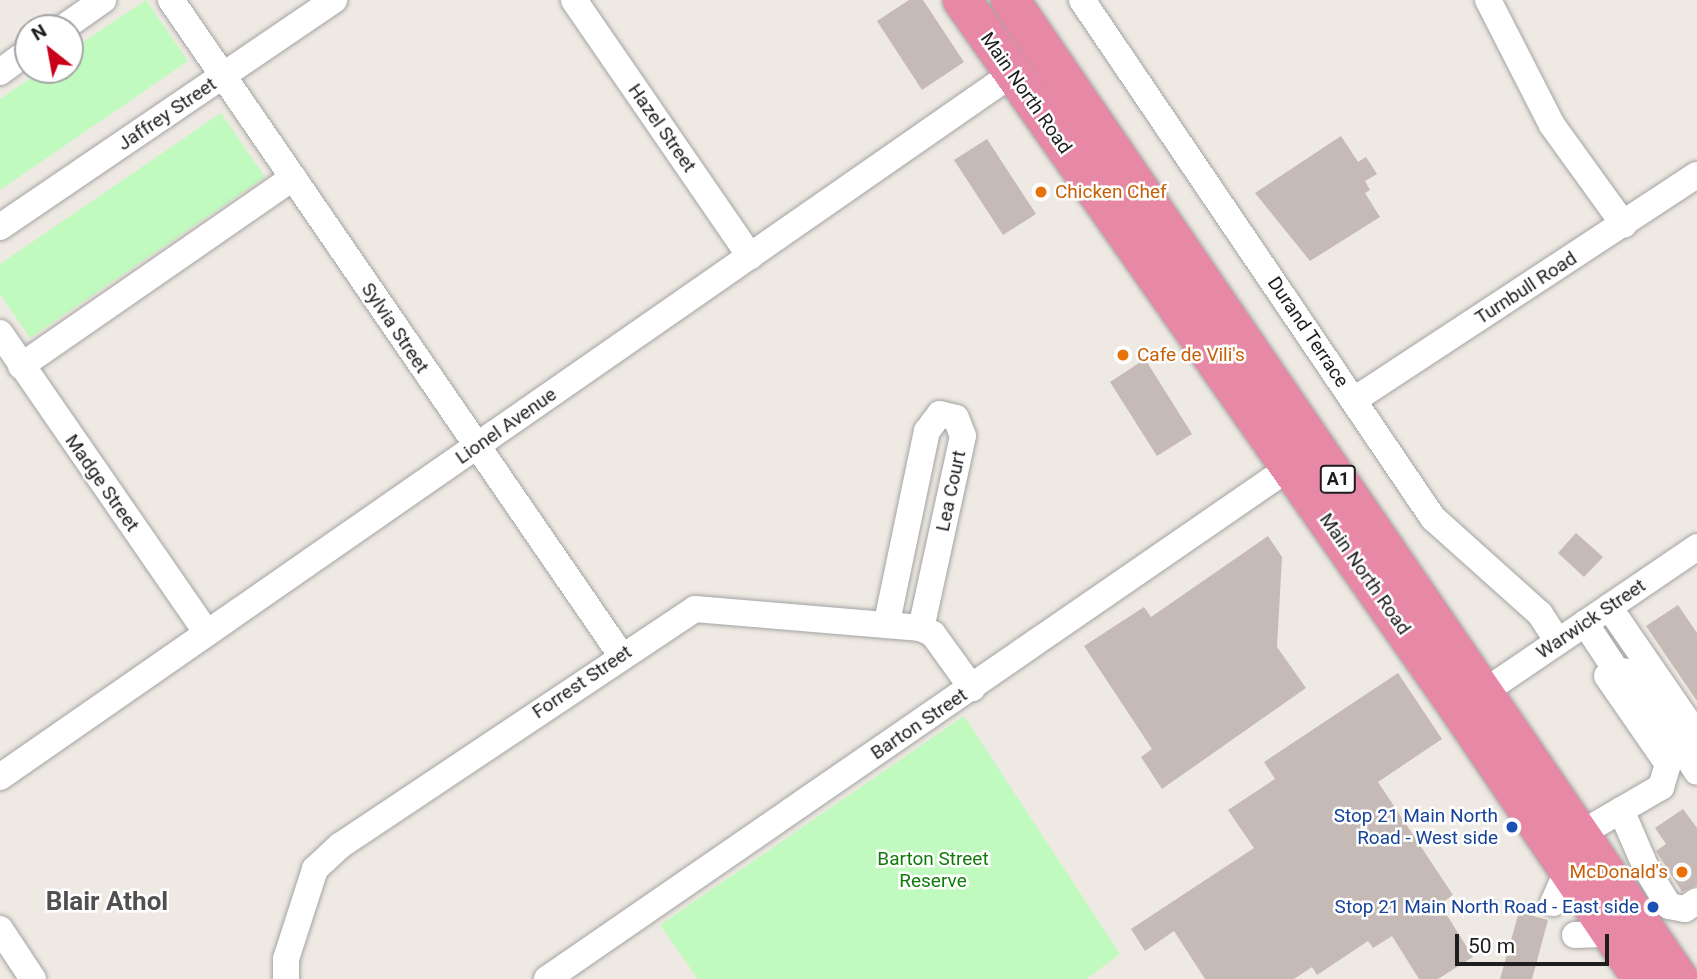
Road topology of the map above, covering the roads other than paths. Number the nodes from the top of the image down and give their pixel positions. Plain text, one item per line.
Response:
1 (103, 0) edge
2 (171, 0) edge
3 (334, 0) edge
4 (574, 0) edge
5 (962, 0) edge
6 (1010, 0) edge
7 (1082, 0) edge
8 (1488, 0) edge
9 (83, 14) edge
10 (1012, 74) junction
11 (223, 76) junction
12 (1697, 175) edge
13 (293, 178) junction
14 (1624, 225) junction
15 (0, 227) edge
16 (750, 256) junction
17 (0, 333) edge
18 (21, 366) junction
19 (1354, 400) junction
20 (476, 447) junction
21 (1290, 467) junction
22 (1697, 547) edge
23 (1609, 607) junction
24 (887, 622) junction
25 (1585, 623) junction
26 (921, 628) junction
27 (206, 632) junction
28 (1558, 642) junction
29 (621, 655) junction
30 (1612, 673) junction
31 (972, 688) junction
32 (1472, 701) junction
33 (1697, 735) edge
34 (1697, 772) edge
35 (0, 777) edge
36 (1621, 810) junction
37 (1580, 834) junction
38 (1697, 901) edge
39 (0, 929) edge
40 (1653, 974) edge
41 (33, 979) edge
42 (286, 979) edge
43 (547, 979) edge

1 - 9 street
2 - 11 street, Sylvia Street
3 - 11 street, Jaffrey Street
4 - 16 street, Hazel Street
5 - 10 highway, Main North Road / A1
6 - 32 highway, Main North Road / A1
7 - 19 street, Durand Terrace
8 - 14 street
10 - 16 street, Lionel Avenue
10 - 21 highway, Main North Road / A1
11 - 13 street, Sylvia Street
11 - 15 street, Jaffrey Street
12 - 14 street, Turnbull Road
13 - 18 street
13 - 20 street, Sylvia Street
14 - 19 street, Turnbull Road
16 - 20 street, Lionel Avenue
17 - 18 street, Madge Street
18 - 27 street, Madge Street
19 - 28 street, Durand Terrace
20 - 27 street, Lionel Avenue
20 - 29 street, Sylvia Street
21 - 31 street, Barton Street
21 - 32 highway, Main North Road / A1
22 - 23 street, Warwick Street
23 - 25 street, Warwick Street
23 - 33 street
24 - 26 street, Forrest Street
24 - 26 street, Lea Court
24 - 29 street, Forrest Street
25 - 28 street, Warwick Street
25 - 30 street
26 - 31 street
27 - 35 street, Lionel Avenue
28 - 32 street, Warwick Street
29 - 42 street, Forrest Street
30 - 34 street
30 - 36 street
31 - 43 street, Barton Street
32 - 37 highway, Main North Road / A1
32 - 40 highway, Main North Road / A1
36 - 37 street
36 - 38 street
37 - 40 highway, Main North Road / A1
39 - 41 street

